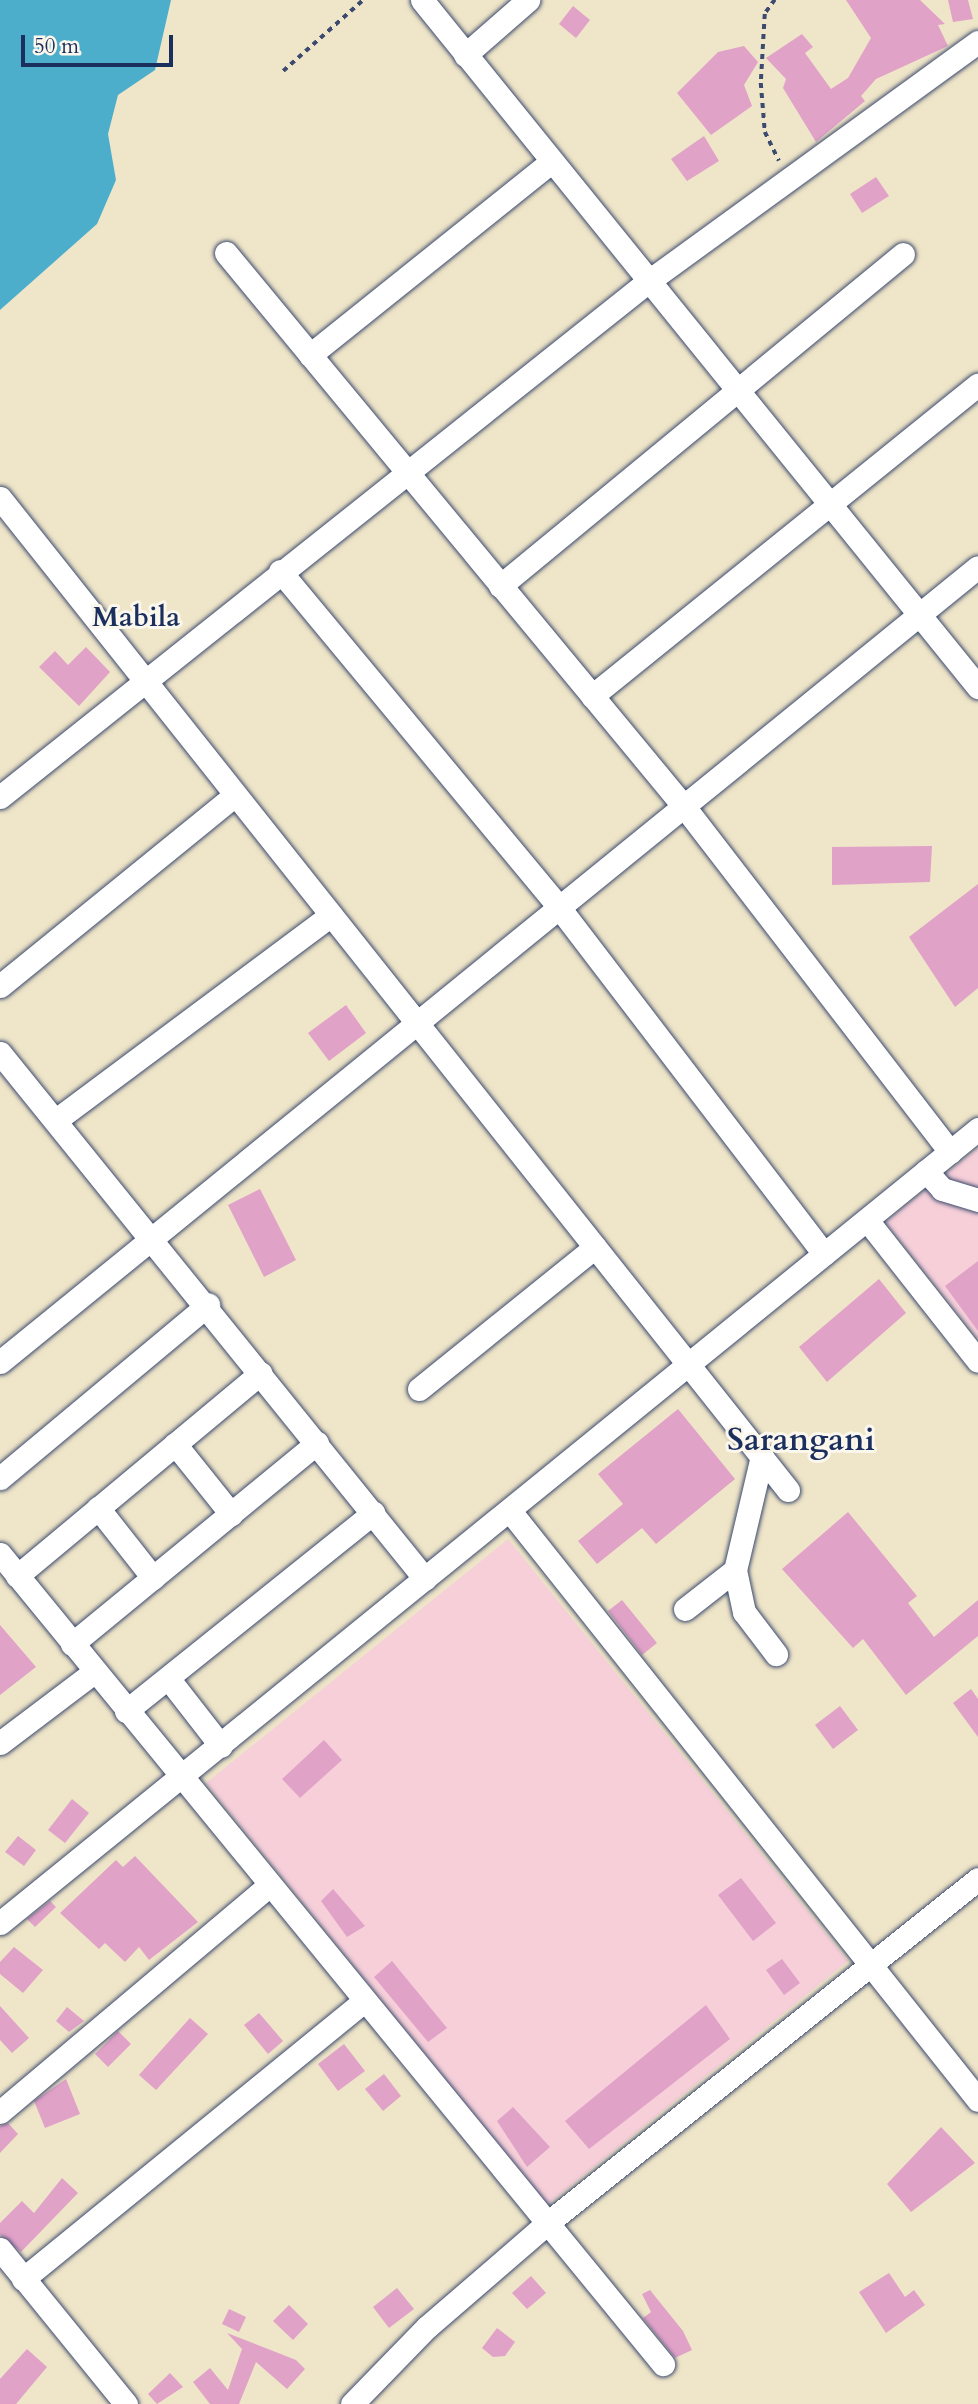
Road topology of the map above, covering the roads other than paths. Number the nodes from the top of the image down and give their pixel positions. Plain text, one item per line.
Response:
1 (422, 0) edge
2 (528, 0) edge
3 (978, 41) edge
4 (465, 55) junction
5 (550, 163) junction
6 (226, 253) dead end
7 (904, 254) dead end
8 (646, 283) junction
9 (310, 355) junction
10 (978, 384) edge
11 (736, 392) junction
12 (404, 472) junction
13 (0, 498) edge
14 (829, 504) junction
15 (978, 567) edge
16 (280, 571) junction
17 (500, 586) junction
18 (920, 616) junction
19 (144, 681) junction
20 (978, 687) edge
21 (592, 696) junction
22 (235, 795) junction
23 (0, 797) edge
24 (686, 808) junction
25 (558, 906) junction
26 (331, 915) junction
27 (0, 986) edge
28 (416, 1021) junction
29 (0, 1053) edge
30 (56, 1120) junction
31 (978, 1129) edge
32 (950, 1152) junction
33 (926, 1171) junction
34 (978, 1199) edge
35 (867, 1220) junction
36 (151, 1235) junction
37 (595, 1247) junction
38 (824, 1254) junction
39 (208, 1306) junction
40 (978, 1361) edge
41 (0, 1362) edge
42 (690, 1364) junction
43 (261, 1373) junction
44 (419, 1389) dead end
45 (317, 1443) junction
46 (175, 1444) junction
47 (762, 1456) junction
48 (0, 1478) edge
49 (788, 1490) dead end
50 (98, 1508) junction
51 (510, 1511) junction
52 (373, 1513) junction
53 (231, 1514) junction
54 (0, 1555) edge
55 (735, 1570) junction
56 (17, 1576) junction
57 (153, 1578) junction
58 (425, 1579) junction
59 (685, 1609) dead end
60 (72, 1644) junction
61 (776, 1654) dead end
62 (94, 1672) junction
63 (168, 1678) junction
64 (126, 1711) junction
65 (0, 1744) edge
66 (222, 1746) junction
67 (181, 1779) junction
68 (978, 1879) edge
69 (268, 1886) junction
70 (0, 1923) edge
71 (873, 1965) junction
72 (363, 2002) junction
73 (978, 2100) edge
74 (0, 2112) edge
75 (545, 2225) junction
76 (0, 2249) edge
77 (23, 2279) junction
78 (663, 2364) dead end
79 (126, 2404) edge
80 (352, 2404) edge

1 - 4 street
2 - 4 street
3 - 8 street
4 - 5 street
5 - 8 street
5 - 9 street
6 - 9 street
7 - 11 street
8 - 11 street
8 - 12 street
9 - 12 street
10 - 14 street
11 - 14 street
11 - 17 street
12 - 16 street
12 - 17 street
13 - 19 street
14 - 18 street
14 - 21 street
15 - 18 street
16 - 19 street
16 - 25 street
17 - 21 street
18 - 20 street
18 - 24 street
19 - 22 street
19 - 23 street
21 - 24 street
22 - 26 street
22 - 27 street
24 - 25 street
24 - 32 street
25 - 28 street
25 - 38 street
26 - 28 street
26 - 30 street
28 - 36 street
28 - 37 street
29 - 30 street
30 - 36 street
31 - 32 street
32 - 33 street
33 - 34 street
33 - 35 street
35 - 38 street
35 - 40 street
36 - 39 street
36 - 41 street
37 - 42 street
37 - 44 street
38 - 42 street
39 - 43 street
39 - 48 street
42 - 47 street
42 - 51 street
43 - 45 street
43 - 46 street
45 - 52 street
45 - 53 street
46 - 50 street
46 - 53 street
47 - 49 street
47 - 55 street
50 - 56 street
50 - 57 street
51 - 58 street
51 - 71 street
52 - 58 street
52 - 63 street
53 - 57 street
54 - 56 street
55 - 59 street
55 - 61 street
56 - 60 street
57 - 60 street
58 - 66 street
60 - 62 street
62 - 64 street
62 - 65 street
63 - 64 street
63 - 66 street
64 - 67 street
66 - 67 street
67 - 69 street
67 - 70 street
68 - 71 street
69 - 72 street
69 - 74 street
71 - 73 street
71 - 75 street
72 - 75 street
72 - 77 street
75 - 78 street
75 - 80 street
76 - 77 street
77 - 79 street

